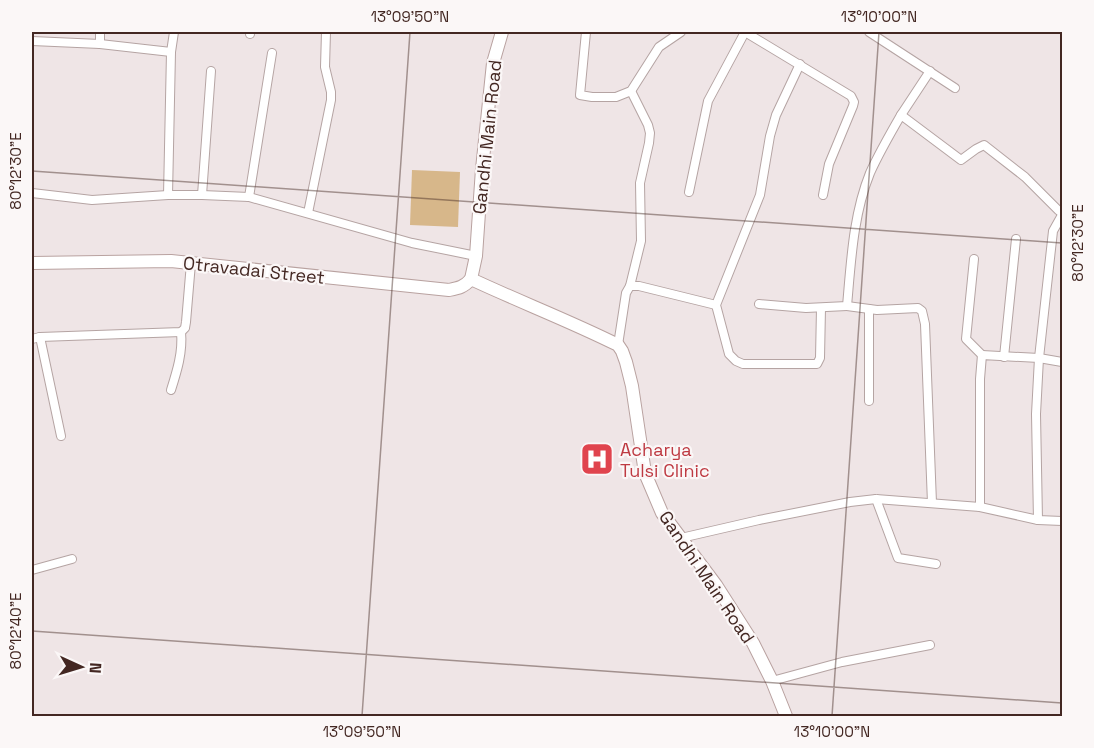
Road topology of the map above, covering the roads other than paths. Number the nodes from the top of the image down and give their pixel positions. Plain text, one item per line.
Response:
1 (100, 32) edge
2 (174, 32) edge
3 (326, 32) edge
4 (502, 32) edge
5 (586, 32) edge
6 (681, 32) edge
7 (745, 32) edge
8 (869, 32) edge
9 (32, 41) edge
10 (100, 44) junction
11 (171, 52) junction
12 (272, 53) dead end
13 (800, 64) junction
14 (211, 70) dead end
15 (930, 70) junction
16 (955, 88) dead end
17 (631, 91) junction
18 (900, 115) junction
19 (32, 192) edge
20 (689, 192) dead end
21 (168, 195) junction
22 (202, 195) junction
23 (823, 195) dead end
24 (249, 197) junction
25 (308, 213) junction
26 (1062, 214) edge
27 (1016, 239) dead end
28 (476, 256) junction
29 (974, 259) dead end
30 (32, 263) edge
31 (191, 263) junction
32 (471, 279) junction
33 (630, 286) junction
34 (759, 304) dead end
35 (716, 305) junction
36 (848, 306) junction
37 (822, 308) junction
38 (869, 309) junction
39 (182, 332) junction
40 (36, 338) edge
41 (618, 345) junction
42 (982, 355) junction
43 (1004, 357) junction
44 (1039, 358) junction
45 (1062, 362) edge
46 (171, 390) dead end
47 (869, 401) dead end
48 (60, 436) dead end
49 (876, 499) junction
50 (932, 503) junction
51 (980, 507) junction
52 (1038, 520) junction
53 (1062, 521) edge
54 (681, 538) junction
55 (72, 559) dead end
56 (936, 564) dead end
57 (32, 570) edge
58 (930, 645) dead end
59 (772, 681) junction
60 (786, 717) edge

1 - 10 street
2 - 11 street
3 - 25 street
4 - 28 street, Gandhi Main Road
5 - 17 street
6 - 17 street
7 - 13 street
7 - 20 street
8 - 15 street
9 - 10 street
10 - 11 street
11 - 21 street
12 - 24 street
13 - 23 street
13 - 35 street
14 - 22 street
15 - 16 street
15 - 18 street
17 - 33 street
18 - 26 street
18 - 36 street
19 - 21 street
21 - 22 street
22 - 24 street
24 - 25 street
25 - 28 street
26 - 44 street
27 - 43 street
28 - 32 street, Gandhi Main Road
29 - 42 street
30 - 31 street, Otravadai Street
31 - 32 street, Otravadai Street
31 - 39 street
32 - 41 street
33 - 35 street
33 - 41 street
34 - 37 street
35 - 37 street
36 - 37 street
36 - 38 street
38 - 47 street
38 - 50 street
39 - 40 street
39 - 46 street
40 - 48 street
41 - 54 street, Gandhi Main Road
42 - 43 street
42 - 51 street
43 - 44 street
44 - 45 street
44 - 52 street
49 - 50 street
49 - 54 street
49 - 56 street
50 - 51 street
51 - 52 street
52 - 53 street
54 - 59 street, Gandhi Main Road
55 - 57 street
58 - 59 street
59 - 60 street, Gandhi Main Road

